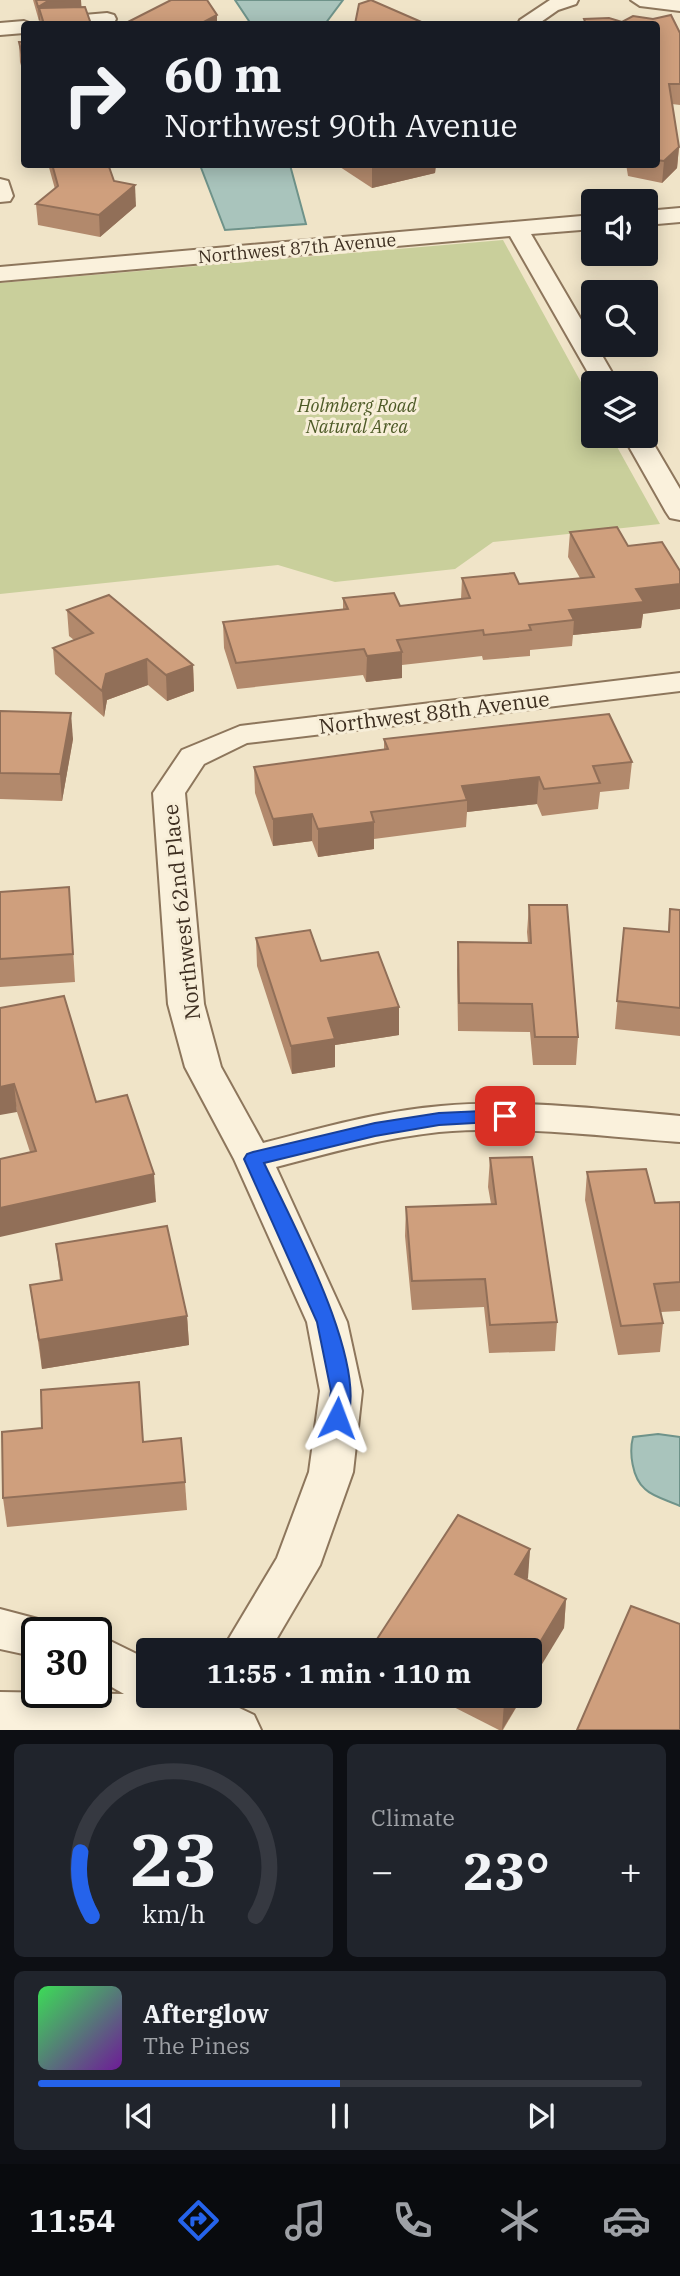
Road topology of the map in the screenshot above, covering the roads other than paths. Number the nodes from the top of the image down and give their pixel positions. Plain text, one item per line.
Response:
1 (569, 0) edge
2 (640, 0) edge
3 (680, 5) edge
4 (107, 19) dead end
5 (84, 21) edge
6 (531, 21) edge
7 (21, 27) edge
8 (0, 29) edge
9 (680, 215) edge
10 (658, 217) edge
11 (581, 223) edge
12 (517, 229) junction
13 (0, 274) edge
14 (599, 371) edge
15 (643, 448) edge
16 (680, 512) edge
17 (680, 682) edge
18 (193, 757) joint
19 (680, 1129) edge
20 (253, 1159) junction
21 (0, 1629) edge
22 (21, 1634) edge
23 (252, 1638) edge
24 (112, 1663) edge
25 (136, 1677) edge
26 (207, 1709) edge
27 (0, 1713) edge

1 - 6 street
2 - 3 street
4 - 5 street
7 - 8 street
9 - 10 street
11 - 12 street, Northwest 87th Avenue
12 - 13 street, Northwest 87th Avenue
12 - 14 street
15 - 16 street
17 - 18 street, Northwest 88th Avenue
18 - 20 street, Northwest 62nd Place
19 - 20 street
20 - 23 street, Northwest 62nd Place
21 - 22 street
24 - 25 street
26 - 27 street

